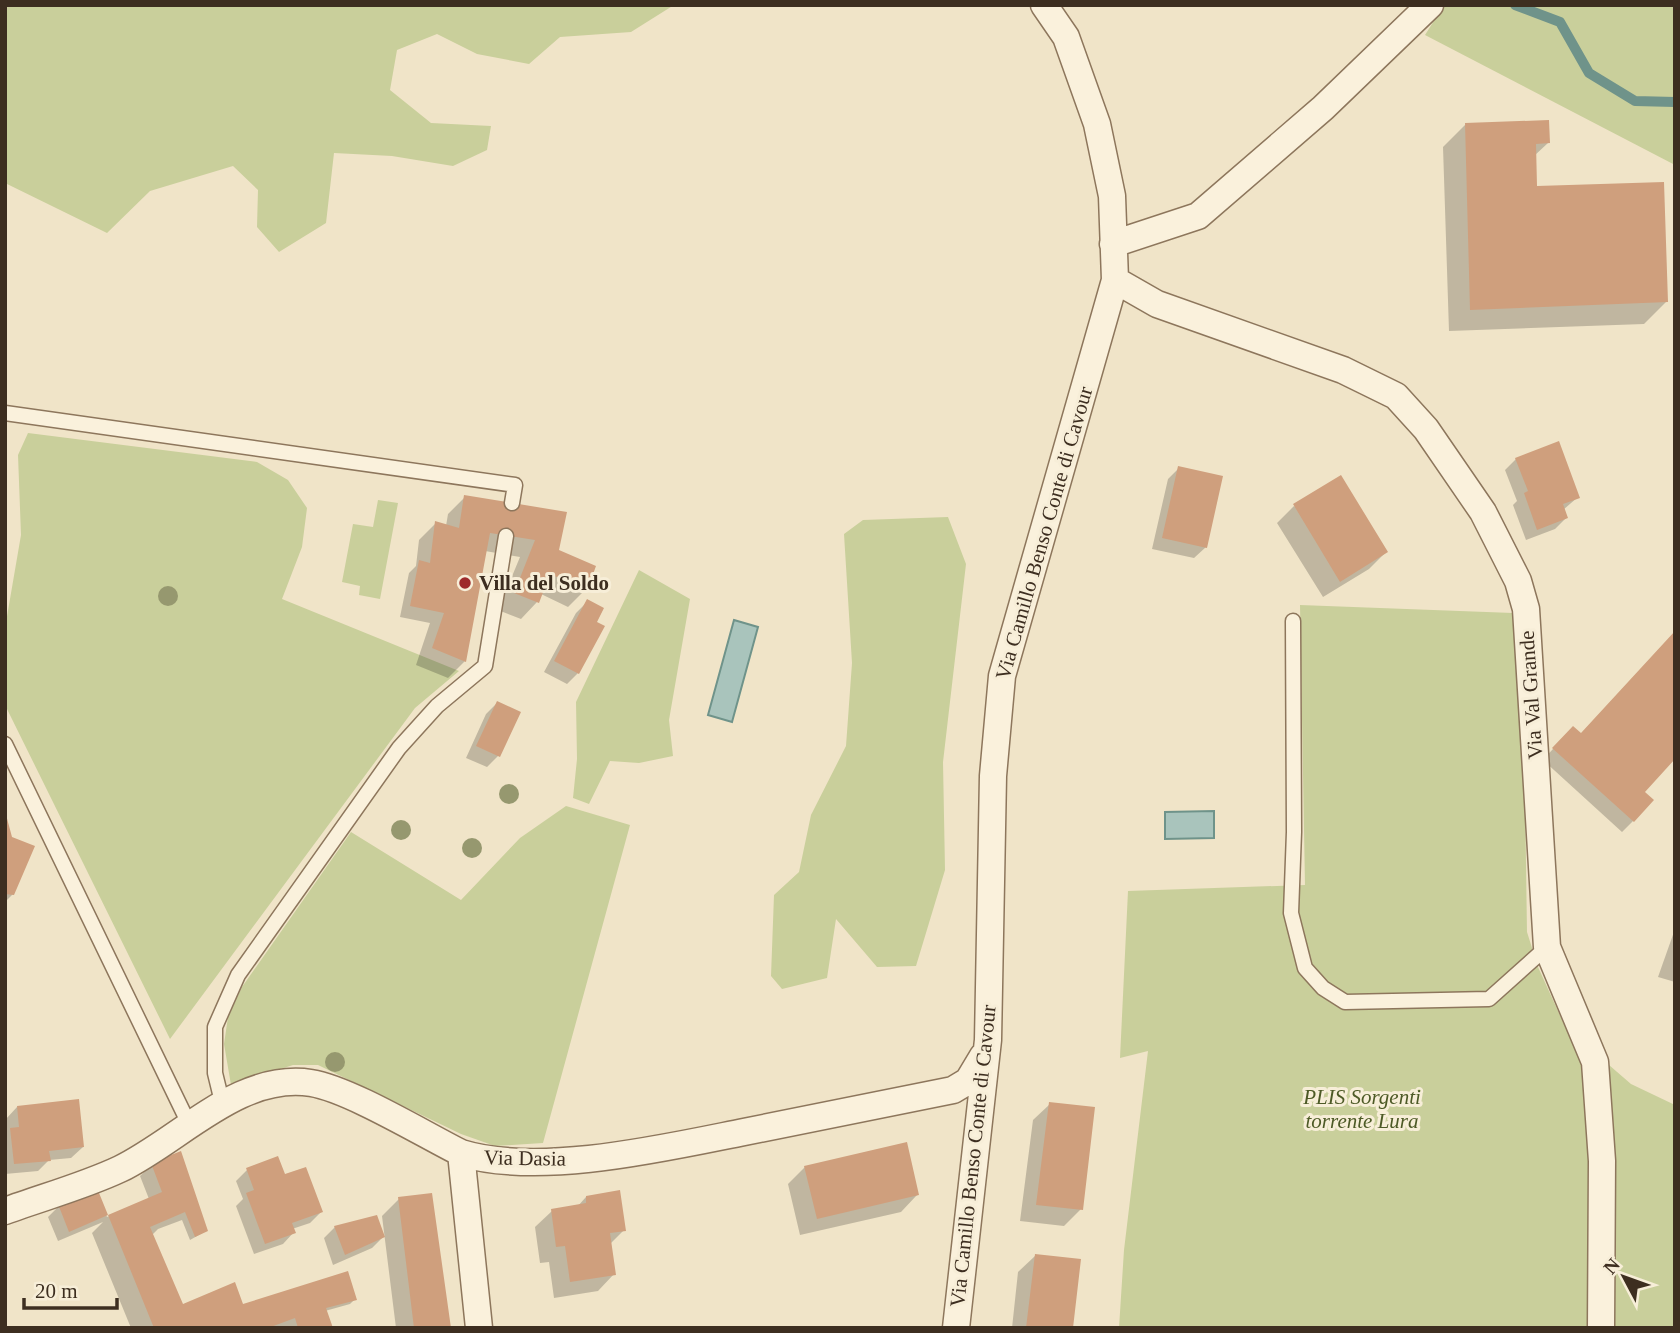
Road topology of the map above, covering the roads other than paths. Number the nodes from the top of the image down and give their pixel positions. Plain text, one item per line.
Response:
1 (1044, 5) edge
2 (1430, 5) edge
3 (1113, 244) junction
4 (1115, 280) junction
5 (5, 413) edge
6 (512, 503) dead end
7 (506, 536) dead end
8 (1293, 621) dead end
9 (5, 744) edge
10 (1547, 947) junction
11 (984, 1055) junction
12 (223, 1106) junction
13 (189, 1124) junction
14 (460, 1153) junction
15 (5, 1211) edge
16 (480, 1328) edge
17 (956, 1328) edge
18 (1601, 1328) edge

1 - 3 street, Via Camillo Benso Conte di Cavour
2 - 3 street
3 - 4 street, Via Camillo Benso Conte di Cavour
4 - 10 street, Via Val Grande
4 - 11 street, Via Camillo Benso Conte di Cavour
5 - 6 lane
7 - 12 lane
8 - 10 lane
9 - 13 lane
10 - 18 street, Via Val Grande
11 - 14 street, Via Dasia
11 - 17 street, Via Camillo Benso Conte di Cavour
12 - 13 street, Via Dasia
12 - 14 street, Via Dasia
13 - 15 street, Via Dasia
14 - 16 street

